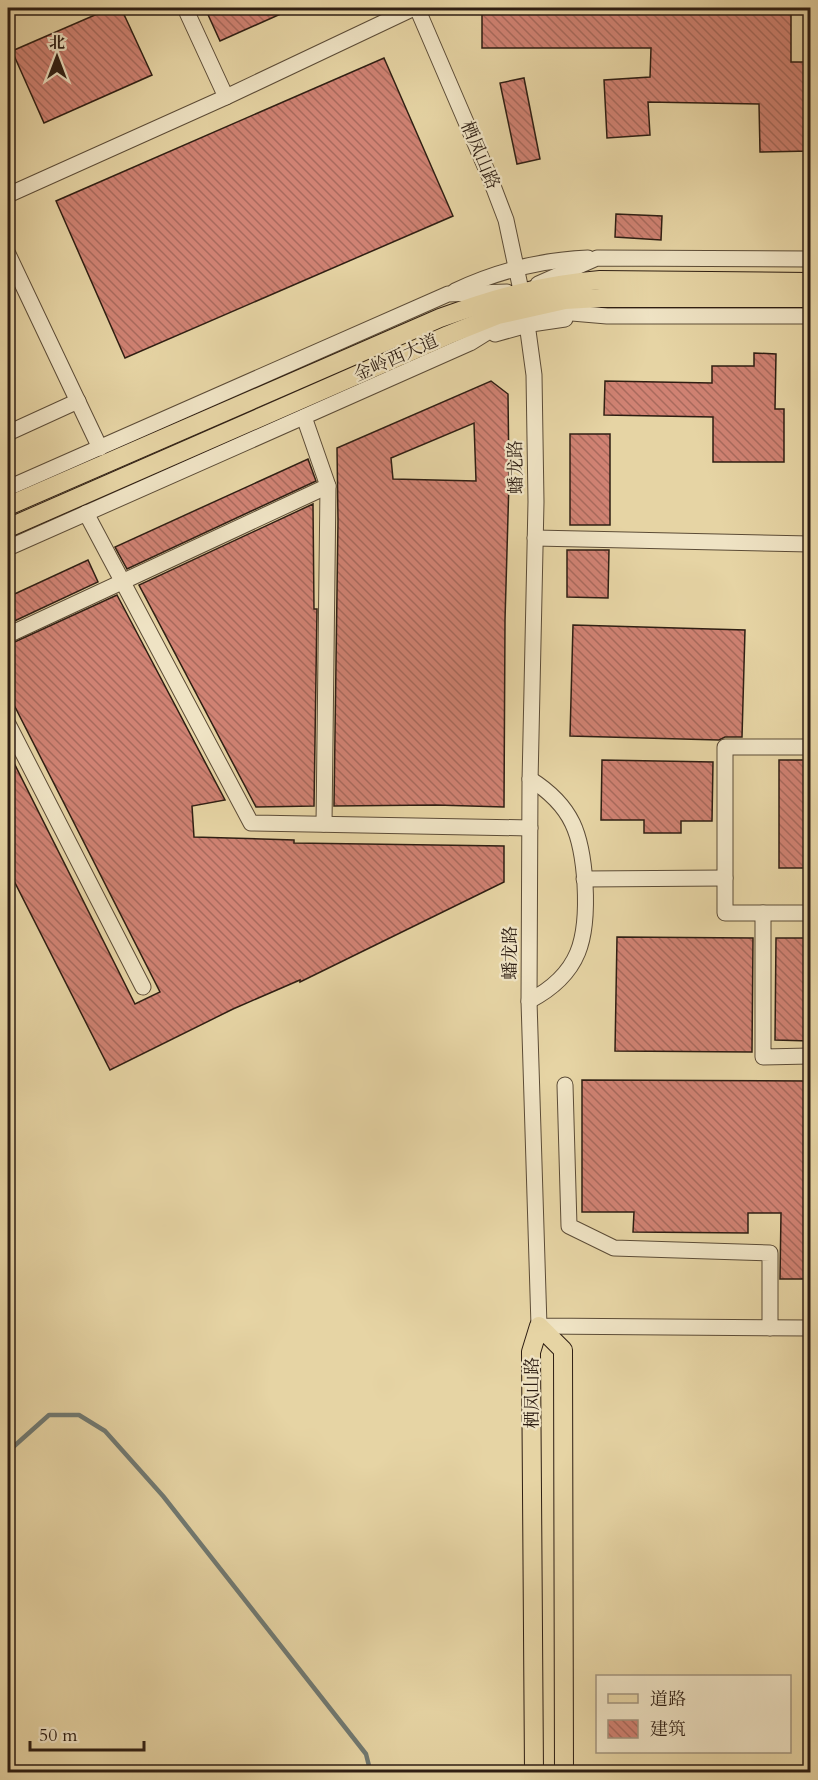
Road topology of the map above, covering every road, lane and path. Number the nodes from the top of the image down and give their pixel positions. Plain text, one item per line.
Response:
1 (185, 8) edge
2 (415, 8) edge
3 (226, 97) junction
4 (8, 195) edge
5 (8, 254) edge
6 (597, 258) junction
7 (810, 259) edge
8 (516, 268) junction
9 (810, 282) edge
10 (447, 294) junction
11 (810, 297) edge
12 (524, 309) junction
13 (810, 316) edge
14 (78, 401) junction
15 (303, 417) junction
16 (8, 433) edge
17 (100, 448) junction
18 (328, 486) junction
19 (8, 488) edge
20 (8, 506) edge
21 (86, 513) junction
22 (8, 528) edge
23 (535, 538) junction
24 (810, 544) edge
25 (8, 548) edge
26 (122, 581) junction
27 (8, 635) edge
28 (8, 724) edge
29 (810, 747) edge
30 (530, 779) junction
31 (324, 824) junction
32 (530, 828) junction
33 (724, 878) junction
34 (584, 879) junction
35 (763, 913) junction
36 (810, 913) edge
37 (143, 987) dead end
38 (530, 1001) junction
39 (810, 1056) edge
40 (565, 1085) dead end
41 (539, 1326) junction
42 (770, 1328) junction
43 (810, 1328) edge
44 (534, 1773) edge
45 (564, 1773) edge

1 - 3 street
2 - 3 street
2 - 8 street, 栖凤山路
3 - 4 street
5 - 14 street
6 - 7 street
6 - 8 street
6 - 12 street
8 - 10 street
8 - 12 street, 栖凤山路
9 - 12 main road, 金岭西大道
10 - 12 street
10 - 17 street
11 - 12 main road, 金岭西大道
12 - 13 street
12 - 15 street
12 - 20 main road, 金岭西大道
12 - 22 main road, 金岭西大道
12 - 23 street, 蟠龙路
14 - 16 street
14 - 17 street
15 - 18 street
15 - 21 street
17 - 19 street
18 - 26 street
18 - 31 street
21 - 25 street
21 - 26 street
23 - 24 street
23 - 30 street, 蟠龙路
26 - 27 street
26 - 31 street
28 - 37 street
29 - 33 street
30 - 32 street, 蟠龙路
30 - 34 street
31 - 32 street
32 - 38 street, 蟠龙路
33 - 34 street
33 - 35 street
34 - 38 street
35 - 36 street
35 - 39 street
38 - 41 street, 蟠龙路
40 - 42 street
41 - 42 street
41 - 44 main road, 栖凤山路
41 - 45 main road, 栖凤山路
42 - 43 street

